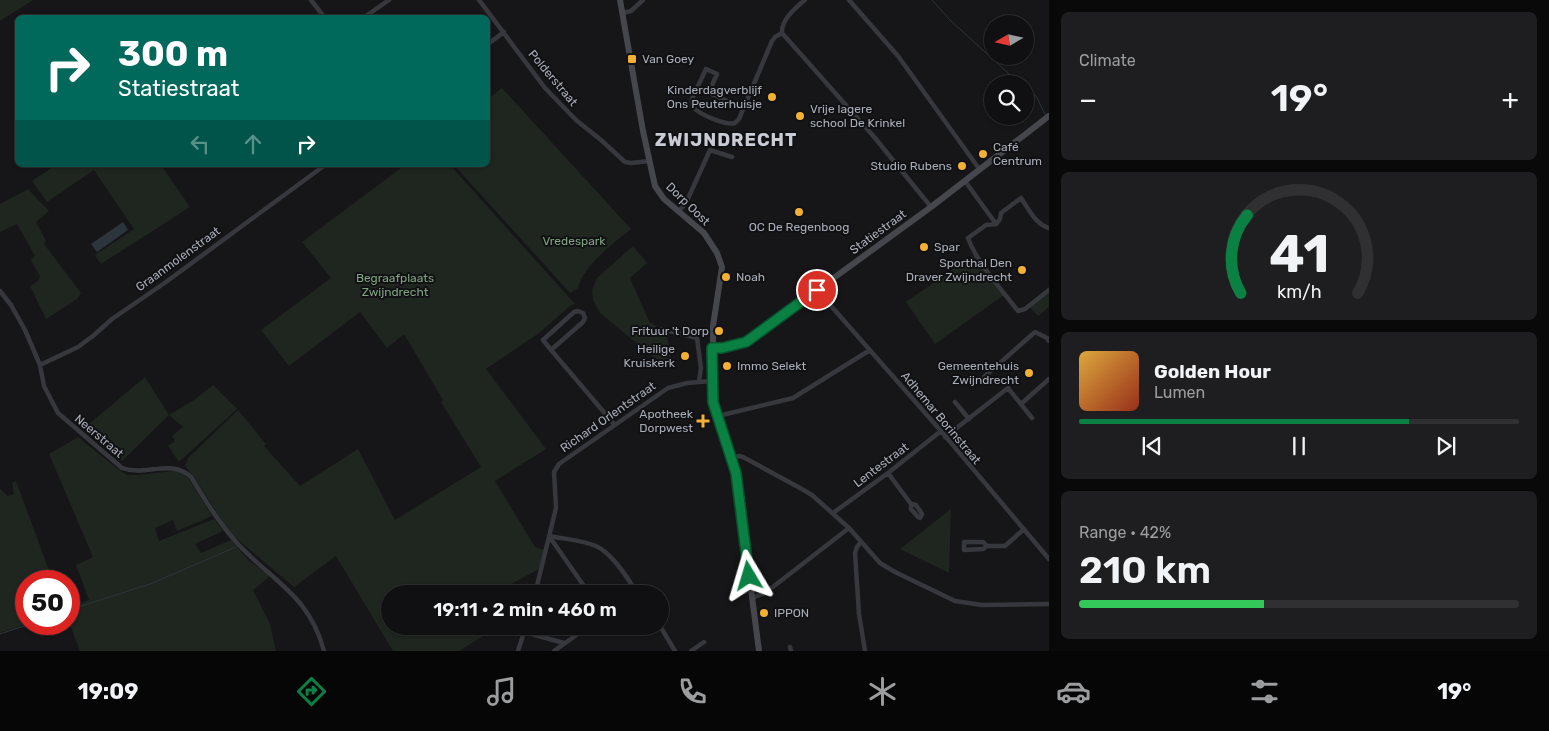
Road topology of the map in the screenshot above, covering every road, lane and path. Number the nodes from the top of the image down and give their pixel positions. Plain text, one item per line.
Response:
1 (311, 0) edge
2 (389, 0) edge
3 (480, 0) edge
4 (620, 0) edge
5 (643, 0) edge
6 (805, 0) edge
7 (849, 0) edge
8 (623, 13) junction
9 (322, 15) edge
10 (367, 15) edge
11 (504, 32) junction
12 (782, 33) junction
13 (490, 42) edge
14 (698, 88) junction
15 (709, 92) junction
16 (743, 108) junction
17 (1047, 117) edge
18 (732, 157) dead end
19 (649, 161) junction
20 (322, 167) edge
21 (980, 170) junction
22 (965, 182) junction
23 (931, 208) junction
24 (679, 211) junction
25 (996, 224) junction
26 (1049, 228) edge
27 (817, 290) junction
28 (1049, 290) edge
29 (0, 292) edge
30 (662, 329) dead end
31 (1049, 341) edge
32 (712, 348) junction
33 (551, 350) junction
34 (870, 350) junction
35 (40, 365) junction
36 (984, 377) dead end
37 (1049, 379) edge
38 (712, 380) junction
39 (699, 381) junction
40 (955, 402) dead end
41 (1021, 404) junction
42 (718, 416) junction
43 (1032, 418) dead end
44 (969, 419) junction
45 (614, 424) junction
46 (941, 431) junction
47 (945, 437) junction
48 (732, 458) junction
49 (888, 473) junction
50 (911, 504) dead end
51 (833, 513) junction
52 (849, 528) junction
53 (1024, 529) junction
54 (549, 536) junction
55 (861, 542) junction
56 (988, 546) junction
57 (1049, 548) edge
58 (1044, 552) junction
59 (1049, 559) edge
60 (537, 585) edge
61 (583, 585) edge
62 (631, 585) edge
63 (752, 598) junction
64 (1049, 604) edge
65 (523, 635) edge
66 (535, 635) edge
67 (576, 635) edge
68 (665, 635) edge
69 (704, 642) dead end
70 (564, 643) junction
71 (324, 651) edge
72 (518, 651) edge
73 (554, 651) edge
74 (675, 651) edge
75 (691, 651) edge
76 (758, 651) edge
77 (865, 651) edge

1 - 9 street
2 - 10 street
3 - 11 street, Polderstraat
4 - 8 main road, Dorp Oost
5 - 8 street
6 - 12 street
7 - 21 street
8 - 19 main road, Dorp Oost
11 - 13 street
11 - 19 street, Polderstraat
12 - 16 street
12 - 23 street
14 - 15 street
14 - 15 street
14 - 16 street
15 - 16 street
17 - 21 main road, Statiestraat
18 - 24 street
19 - 24 main road, Dorp Oost
20 - 35 street, Graanmolenstraat
21 - 22 main road, Statiestraat
22 - 23 main road, Statiestraat
22 - 25 street
23 - 27 main road, Statiestraat
24 - 32 main road, Dorp Oost
25 - 26 street
25 - 28 street
27 - 32 main road, Statiestraat
27 - 34 street, Adhemar Borinstraat
29 - 35 street, Neerstraat
30 - 39 street
31 - 36 street
32 - 38 main road, Dorp Oost
33 - 33 street
33 - 45 street
34 - 42 street
34 - 46 street, Adhemar Borinstraat
35 - 71 street, Neerstraat
37 - 41 street
38 - 39 street, Richard Orlentstraat
38 - 42 main road, Dorp Oost
39 - 45 street, Richard Orlentstraat
40 - 44 street
41 - 43 street
41 - 44 street
42 - 48 main road, Dorp Oost
44 - 47 street
45 - 54 street, Richard Orlentstraat
46 - 47 street, Adhemar Borinstraat
46 - 49 street, Lentestraat
47 - 53 street, Adhemar Borinstraat
48 - 51 street
48 - 63 main road, Dorp Oost
49 - 50 street
49 - 51 street, Lentestraat
51 - 52 street
52 - 55 street
52 - 63 street
53 - 56 street
53 - 58 street, Adhemar Borinstraat
54 - 60 street, Richard Orlentstraat
54 - 61 street
54 - 62 street
55 - 64 street
55 - 77 street
56 - 56 street
57 - 58 street
58 - 59 street, Adhemar Borinstraat
63 - 76 main road, Dorp Oost
65 - 72 street
66 - 70 street
67 - 70 street
68 - 74 street
69 - 75 street
70 - 73 street

